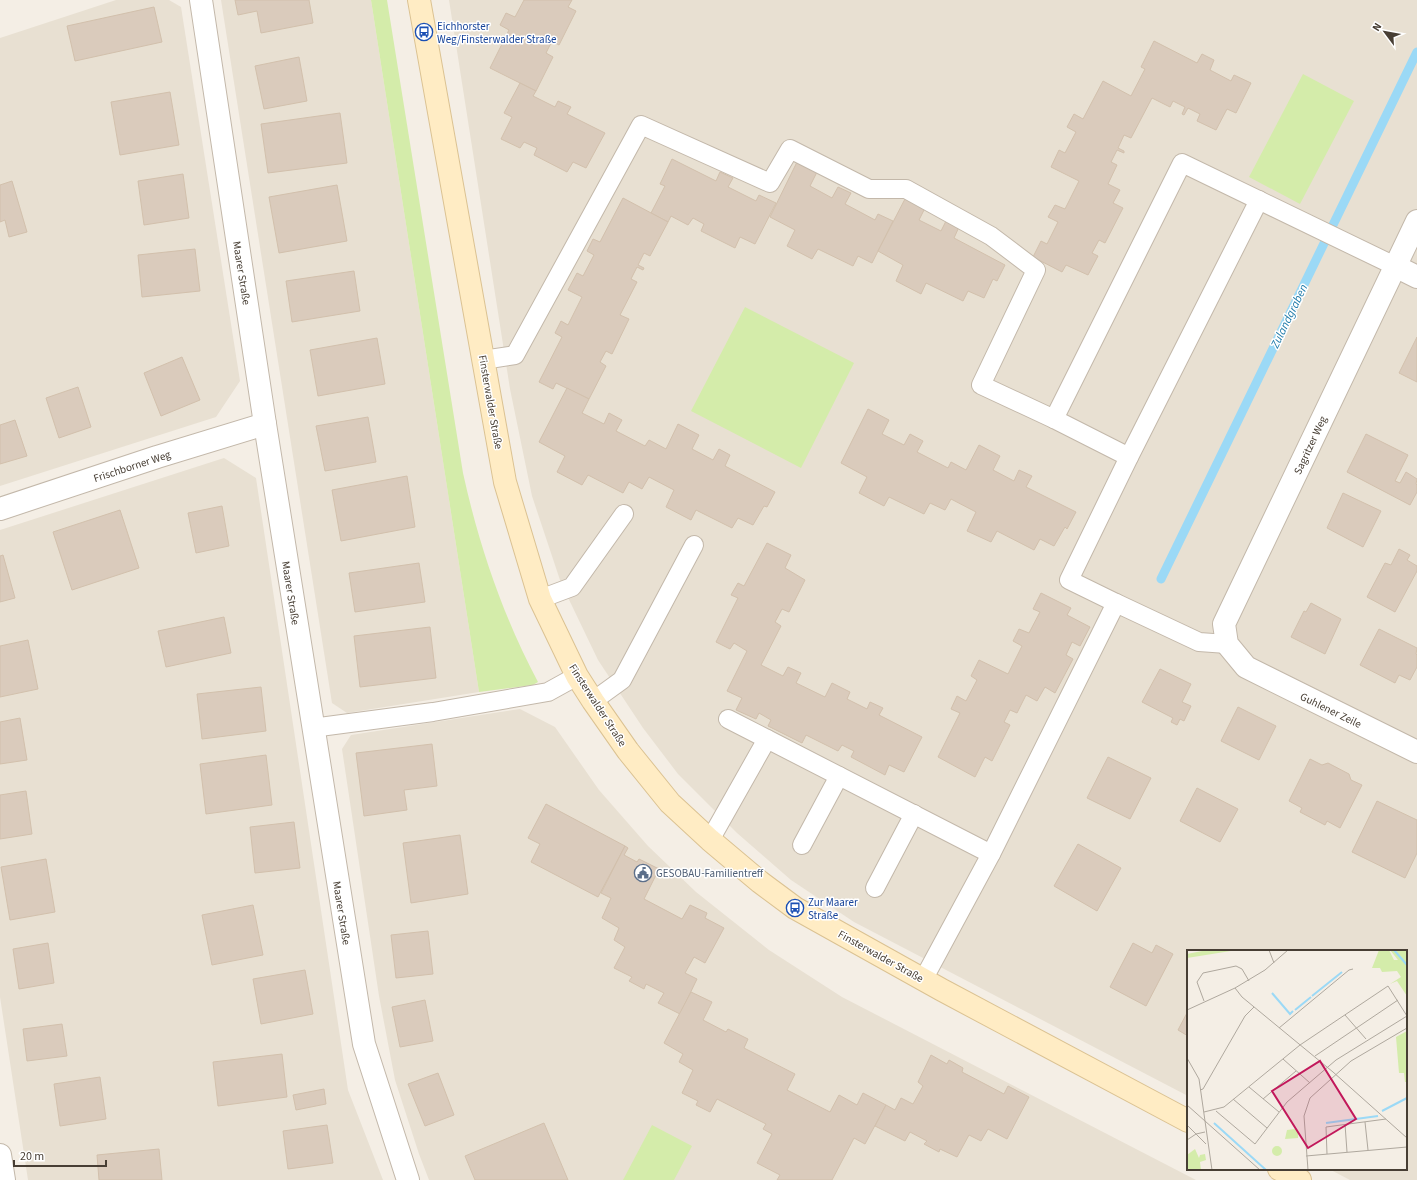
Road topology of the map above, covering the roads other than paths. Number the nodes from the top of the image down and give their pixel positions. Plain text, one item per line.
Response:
1 (201, 0) edge
2 (419, 0) edge
3 (1259, 200) junction
4 (1417, 221) edge
5 (1395, 266) junction
6 (1417, 277) edge
7 (483, 360) junction
8 (1054, 419) junction
9 (265, 424) junction
10 (1129, 456) junction
11 (0, 509) edge
12 (624, 514) dead end
13 (694, 545) dead end
14 (540, 599) junction
15 (1116, 603) junction
16 (1227, 644) junction
17 (1246, 668) joint
18 (577, 676) junction
19 (593, 702) junction
20 (728, 719) dead end
21 (312, 728) junction
22 (767, 739) junction
23 (1417, 752) edge
24 (839, 776) junction
25 (914, 814) junction
26 (710, 840) junction
27 (802, 845) dead end
28 (991, 854) junction
29 (875, 888) dead end
30 (923, 980) junction
31 (1187, 1120) edge
32 (0, 1155) edge
33 (1281, 1170) edge
34 (4, 1180) edge
35 (408, 1180) edge
36 (1300, 1180) edge

1 - 9 street, Maarer Straße
2 - 7 street, Finsterwalder Straße
3 - 5 lane
3 - 8 lane
3 - 10 lane
4 - 5 street, Sagritzer Weg
5 - 6 street
5 - 16 street, Sagritzer Weg
7 - 8 lane
7 - 14 street, Finsterwalder Straße
8 - 10 lane
9 - 11 street, Frischborner Weg
9 - 21 street, Maarer Straße
10 - 15 lane
12 - 14 lane
13 - 19 lane
14 - 18 street, Finsterwalder Straße
15 - 16 lane
15 - 28 lane
16 - 17 street, Sagritzer Weg
17 - 23 street, Guhlener Zeile
18 - 19 street, Finsterwalder Straße
18 - 21 lane
19 - 26 street, Finsterwalder Straße
20 - 22 lane
21 - 35 street, Maarer Straße
22 - 24 lane
22 - 26 lane
24 - 25 lane
24 - 27 lane
25 - 28 lane
25 - 29 lane
26 - 30 street, Finsterwalder Straße
28 - 30 lane
30 - 31 street, Finsterwalder Straße
32 - 34 street
33 - 36 street

